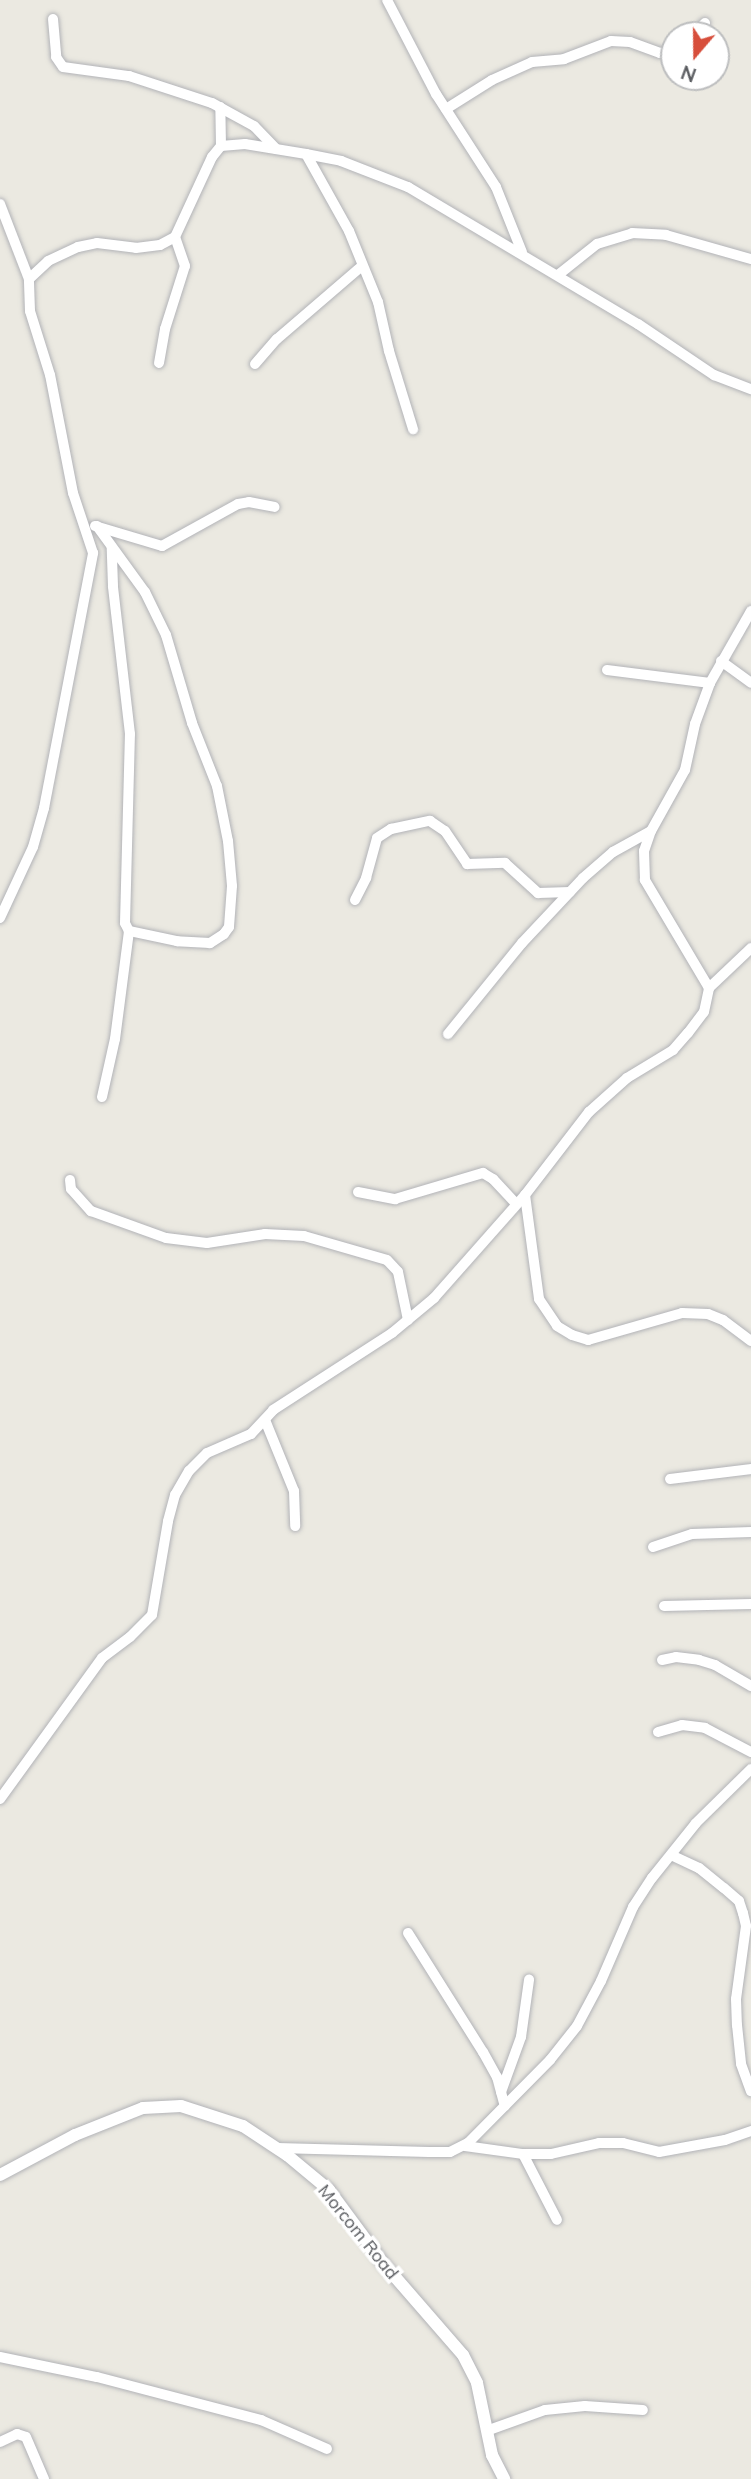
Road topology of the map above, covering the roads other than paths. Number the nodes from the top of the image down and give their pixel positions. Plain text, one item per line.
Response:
1 (388, 0) edge
2 (53, 19) dead end
3 (660, 53) edge
4 (220, 107) junction
5 (446, 110) junction
6 (221, 146) junction
7 (276, 149) junction
8 (306, 154) junction
9 (0, 204) edge
10 (175, 237) junction
11 (522, 252) junction
12 (751, 259) edge
13 (362, 266) junction
14 (558, 275) junction
15 (29, 279) junction
16 (159, 363) dead end
17 (255, 364) dead end
18 (751, 389) edge
19 (413, 429) dead end
20 (275, 507) dead end
21 (84, 524) junction
22 (97, 526) junction
23 (112, 548) junction
24 (751, 611) edge
25 (721, 662) junction
26 (607, 670) dead end
27 (710, 683) junction
28 (751, 683) edge
29 (651, 831) junction
30 (570, 892) junction
31 (355, 900) dead end
32 (0, 918) edge
33 (129, 931) junction
34 (751, 948) edge
35 (709, 988) junction
36 (448, 1034) dead end
37 (102, 1097) dead end
38 (70, 1180) dead end
39 (358, 1192) dead end
40 (525, 1195) junction
41 (515, 1203) junction
42 (408, 1320) junction
43 (751, 1341) edge
44 (265, 1420) junction
45 (751, 1469) edge
46 (670, 1479) dead end
47 (295, 1526) dead end
48 (751, 1532) edge
49 (653, 1547) dead end
50 (751, 1604) edge
51 (664, 1606) dead end
52 (662, 1660) dead end
53 (751, 1686) edge
54 (659, 1732) dead end
55 (751, 1752) edge
56 (751, 1769) edge
57 (0, 1798) edge
58 (671, 1856) junction
59 (408, 1933) dead end
60 (529, 1980) dead end
61 (751, 2091) edge
62 (501, 2093) junction
63 (505, 2106) junction
64 (751, 2130) edge
65 (465, 2146) junction
66 (277, 2148) junction
67 (523, 2154) junction
68 (0, 2175) edge
69 (557, 2220) dead end
70 (0, 2357) edge
71 (643, 2410) dead end
72 (489, 2430) junction
73 (0, 2442) edge
74 (327, 2449) dead end
75 (44, 2479) edge
76 (504, 2479) edge

1 - 5 street
2 - 4 street
3 - 5 street
4 - 6 street
4 - 7 street
5 - 11 street
6 - 7 street
6 - 10 street
7 - 8 street
8 - 11 street
8 - 13 street
9 - 15 street
10 - 15 street
10 - 16 street
11 - 14 street
12 - 14 street
13 - 17 street
13 - 19 street
14 - 18 street
15 - 21 street
20 - 22 street
21 - 22 street
21 - 32 street
22 - 23 street
23 - 33 street
23 - 33 street
24 - 25 street
25 - 27 street
25 - 28 street
26 - 27 street
27 - 29 street
29 - 30 street
29 - 35 street
30 - 31 street
30 - 36 street
33 - 37 street
34 - 35 street
35 - 40 street
38 - 42 street
39 - 41 street
40 - 41 street
40 - 43 street
41 - 42 street
42 - 44 street
44 - 47 street
44 - 57 street
45 - 46 street
48 - 49 street
50 - 51 street
52 - 53 street
54 - 55 street
56 - 58 street
58 - 61 street
58 - 63 street
59 - 62 street
60 - 62 street
62 - 63 street
63 - 65 street
64 - 67 street
65 - 66 street
65 - 67 street
66 - 68 street, Morcom Road
66 - 72 street, Morcom Road
67 - 69 street
70 - 74 street
71 - 72 street
72 - 76 street, Morcom Road
73 - 75 street

